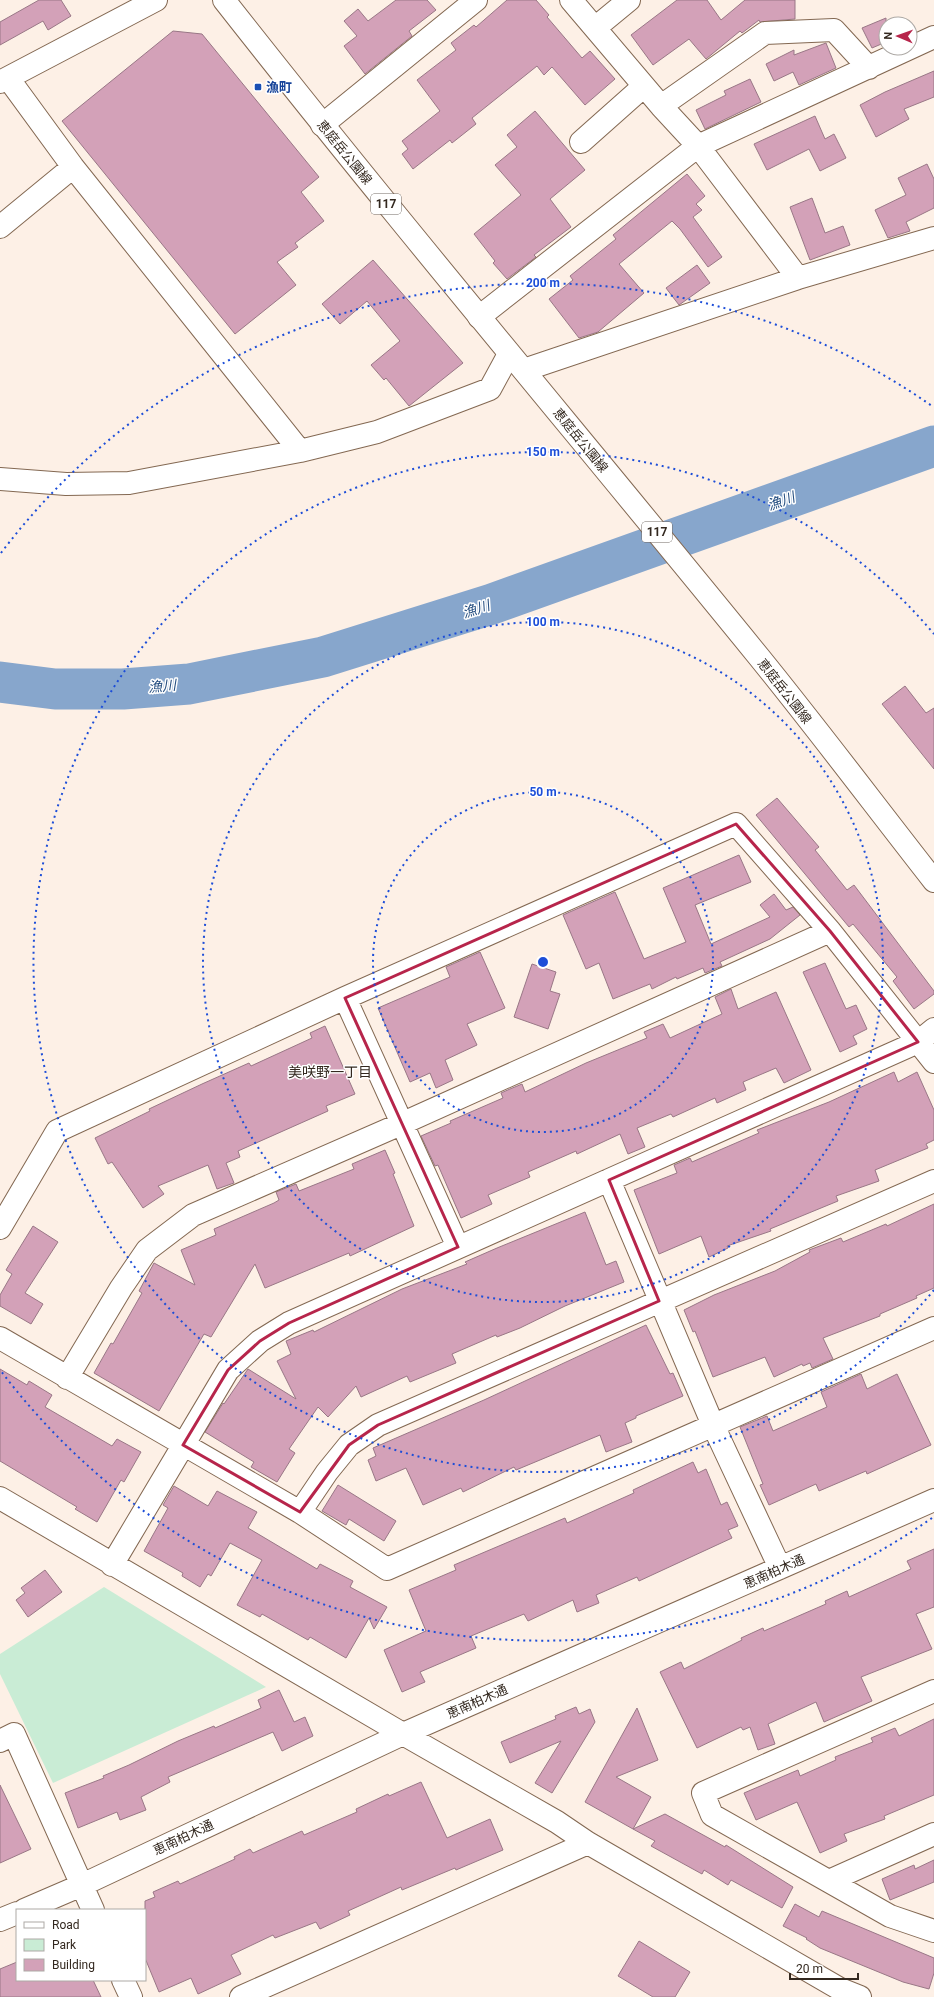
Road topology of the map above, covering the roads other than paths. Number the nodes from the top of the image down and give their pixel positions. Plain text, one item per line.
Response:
1 (156, 0) edge
2 (224, 0) edge
3 (476, 0) edge
4 (571, 0) edge
5 (629, 0) edge
6 (595, 28) junction
7 (934, 38) edge
8 (869, 68) junction
9 (4, 80) edge
10 (644, 86) junction
11 (661, 106) junction
12 (322, 125) junction
13 (581, 142) dead end
14 (698, 146) junction
15 (73, 167) junction
16 (0, 227) edge
17 (934, 238) edge
18 (798, 278) junction
19 (479, 317) junction
20 (509, 354) junction
21 (524, 370) junction
22 (300, 451) junction
23 (0, 479) edge
24 (934, 882) edge
25 (830, 931) junction
26 (345, 998) junction
27 (926, 1036) edge
28 (934, 1062) edge
29 (401, 1124) junction
30 (609, 1180) junction
31 (934, 1182) edge
32 (0, 1228) edge
33 (458, 1248) junction
34 (659, 1301) junction
35 (934, 1328) edge
36 (0, 1338) edge
37 (67, 1378) junction
38 (713, 1425) junction
39 (183, 1445) junction
40 (0, 1498) edge
41 (934, 1500) edge
42 (300, 1512) junction
43 (112, 1565) junction
44 (780, 1568) junction
45 (934, 1691) edge
46 (403, 1734) junction
47 (0, 1741) edge
48 (934, 1834) edge
49 (588, 1843) junction
50 (829, 1881) junction
51 (82, 1885) junction
52 (26, 1909) edge
53 (93, 1909) edge
54 (16, 1913) edge
55 (0, 1920) edge
56 (934, 1931) edge
57 (123, 1981) edge
58 (131, 1997) edge
59 (241, 1997) edge
60 (860, 1997) edge

1 - 9 street
2 - 12 street, 恵庭岳公園線 / 117
3 - 12 street
4 - 6 street
5 - 6 street
6 - 10 street
7 - 8 street
8 - 11 street
8 - 14 street
9 - 15 street
10 - 11 street
10 - 13 street
11 - 14 street
12 - 19 street, 恵庭岳公園線 / 117
14 - 18 street
14 - 19 street
15 - 16 street
15 - 22 street
17 - 18 street
18 - 21 street
19 - 20 street, 恵庭岳公園線 / 117
20 - 21 street, 恵庭岳公園線 / 117
20 - 22 street
21 - 24 street, 恵庭岳公園線 / 117
22 - 23 street
25 - 26 street
25 - 27 street
25 - 29 street
26 - 29 street
26 - 32 street
27 - 28 street
27 - 30 street
29 - 33 street
29 - 37 street
30 - 33 street
30 - 34 street
31 - 34 street
33 - 39 street
34 - 38 street
34 - 42 street
35 - 38 street
36 - 37 street
37 - 39 street
38 - 42 street
38 - 44 street
39 - 42 street
39 - 43 street
40 - 43 street
41 - 44 street, 恵南柏木通
43 - 46 street
44 - 46 street, 恵南柏木通
45 - 50 street
46 - 49 street
46 - 51 street, 恵南柏木通
47 - 51 street
48 - 50 street
49 - 59 street
49 - 60 street
50 - 56 street
51 - 52 street, 恵南柏木通
51 - 53 street
54 - 55 street
57 - 58 street

